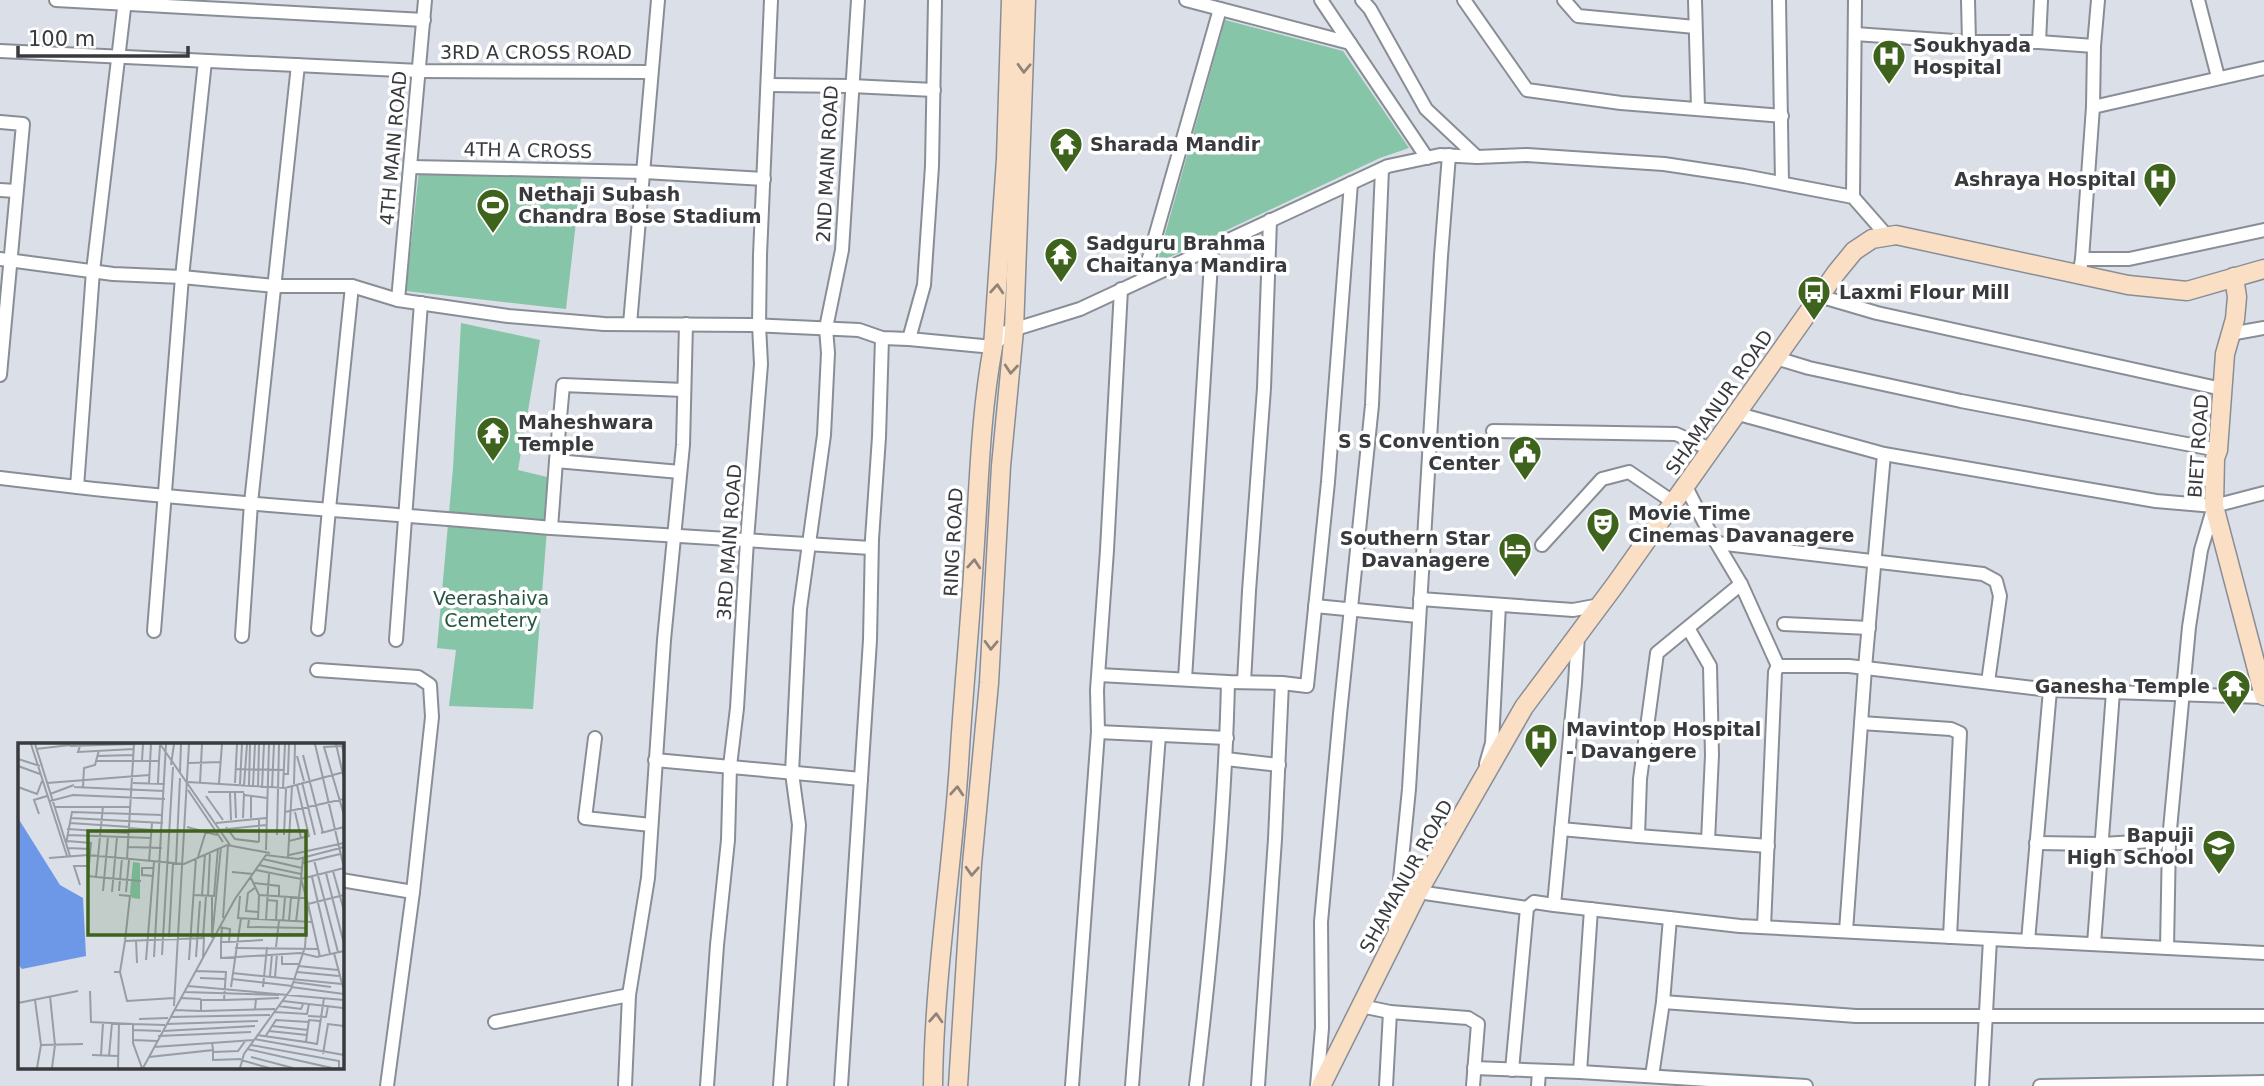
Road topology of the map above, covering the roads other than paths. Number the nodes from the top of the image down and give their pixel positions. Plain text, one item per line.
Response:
1 (56, 0) edge
2 (425, 0) edge
3 (658, 0) edge
4 (771, 0) edge
5 (858, 0) edge
6 (935, 0) edge
7 (1011, 0) edge
8 (1026, 0) edge
9 (1186, 0) edge
10 (1321, 0) edge
11 (1362, 0) edge
12 (1464, 0) edge
13 (1564, 0) edge
14 (1695, 0) edge
15 (1779, 0) edge
16 (1854, 0) edge
17 (1968, 0) edge
18 (2040, 0) edge
19 (2098, 0) edge
20 (2198, 0) edge
21 (125, 2) edge
22 (1220, 9) junction
23 (424, 20) junction
24 (1695, 27) junction
25 (1855, 34) junction
26 (1969, 42) junction
27 (2039, 42) junction
28 (1350, 43) junction
29 (2094, 46) junction
30 (0, 51) edge
31 (119, 57) junction
32 (205, 61) junction
33 (298, 65) junction
34 (2264, 68) edge
35 (420, 71) junction
36 (652, 72) junction
37 (2218, 77) junction
38 (768, 85) junction
39 (851, 86) junction
40 (933, 90) junction
41 (2093, 107) junction
42 (1698, 108) junction
43 (1782, 116) junction
44 (0, 122) edge
45 (1449, 155) junction
46 (1477, 157) junction
47 (1427, 158) junction
48 (411, 167) junction
49 (1382, 169) junction
50 (644, 172) junction
51 (764, 178) junction
52 (1351, 183) junction
53 (1782, 183) junction
54 (0, 190) edge
55 (16, 191) junction
56 (1853, 197) junction
57 (1270, 220) junction
58 (2264, 230) edge
59 (1888, 236) junction
60 (1212, 247) junction
61 (6, 260) edge
62 (2081, 267) junction
63 (2264, 269) edge
64 (93, 271) junction
65 (182, 277) junction
66 (2234, 277) junction
67 (1143, 279) junction
68 (275, 286) junction
69 (352, 286) junction
70 (1121, 289) junction
71 (1819, 296) junction
72 (398, 300) junction
73 (421, 303) junction
74 (631, 324) junction
75 (686, 324) junction
76 (759, 325) junction
77 (826, 328) junction
78 (2264, 328) edge
79 (1014, 330) junction
80 (2230, 334) junction
81 (882, 338) junction
82 (909, 339) junction
83 (993, 347) junction
84 (1776, 358) junction
85 (0, 368) edge
86 (0, 374) edge
87 (2222, 389) junction
88 (684, 390) junction
89 (1735, 413) junction
90 (1493, 431) dead end
91 (1710, 449) junction
92 (2218, 450) junction
93 (1884, 454) junction
94 (556, 461) junction
95 (680, 472) junction
96 (0, 478) edge
97 (1685, 485) junction
98 (77, 486) junction
99 (2264, 493) edge
100 (165, 497) junction
101 (1674, 502) junction
102 (251, 503) junction
103 (2214, 506) junction
104 (329, 509) junction
105 (405, 514) junction
106 (551, 528) junction
107 (673, 535) junction
108 (747, 540) junction
109 (808, 543) junction
110 (1717, 543) junction
111 (1542, 545) dead end
112 (871, 548) junction
113 (1875, 561) junction
114 (1741, 584) junction
115 (1420, 599) junction
116 (1499, 605) junction
117 (1600, 605) junction
118 (1315, 606) junction
119 (1351, 609) junction
120 (1419, 616) junction
121 (1784, 624) dead end
122 (1688, 628) junction
123 (1868, 628) junction
124 (318, 629) dead end
125 (153, 631) dead end
126 (1578, 635) junction
127 (242, 636) dead end
128 (396, 640) dead end
129 (1778, 666) junction
130 (1865, 668) junction
131 (317, 670) dead end
132 (1099, 674) junction
133 (1185, 679) junction
134 (1228, 682) junction
135 (1244, 682) junction
136 (1988, 682) junction
137 (1282, 683) junction
138 (2050, 690) junction
139 (2113, 692) junction
140 (2184, 695) junction
141 (2264, 697) edge
142 (1861, 723) junction
143 (1098, 733) junction
144 (1159, 735) junction
145 (595, 738) dead end
146 (1227, 738) junction
147 (1226, 759) junction
148 (655, 760) junction
149 (1279, 765) junction
150 (730, 766) junction
151 (792, 773) junction
152 (861, 779) junction
153 (1480, 787) junction
154 (651, 825) junction
155 (1561, 829) junction
156 (1638, 836) junction
157 (2169, 840) junction
158 (1708, 841) junction
159 (2036, 843) junction
160 (2102, 845) junction
161 (1768, 846) junction
162 (343, 880) edge
163 (413, 892) junction
164 (1418, 892) junction
165 (1554, 905) junction
166 (1527, 908) junction
167 (1591, 909) junction
168 (1670, 918) junction
169 (1764, 927) junction
170 (1846, 931) junction
171 (1950, 937) junction
172 (1990, 939) junction
173 (1394, 941) junction
174 (2028, 941) junction
175 (2094, 944) junction
176 (2167, 948) junction
177 (2264, 953) edge
178 (629, 995) junction
179 (1663, 1002) junction
180 (1361, 1006) junction
181 (1390, 1012) junction
182 (1986, 1015) junction
183 (2264, 1016) edge
184 (495, 1022) dead end
185 (1474, 1068) junction
186 (1512, 1070) junction
187 (1539, 1072) junction
188 (1580, 1072) junction
189 (1652, 1076) junction
190 (2264, 1082) edge
191 (2160, 1085) edge
192 (387, 1086) edge
193 (625, 1086) edge
194 (707, 1086) edge
195 (780, 1086) edge
196 (841, 1086) edge
197 (933, 1086) edge
198 (958, 1086) edge
199 (1072, 1086) edge
200 (1132, 1086) edge
201 (1196, 1086) edge
202 (1258, 1086) edge
203 (1319, 1086) edge
204 (1386, 1086) edge
205 (1472, 1086) edge
206 (1538, 1086) edge
207 (1805, 1086) edge
208 (1982, 1086) edge
209 (2040, 1086) edge
210 (2092, 1086) edge

1 - 21 street
2 - 23 street, 4TH MAIN ROAD
3 - 36 street
4 - 38 street, 3RD MAIN ROAD
5 - 39 street, 2ND MAIN ROAD
6 - 40 street
83 -> 7 main road, RING ROAD
8 -> 79 main road
9 - 22 street
10 - 28 street
11 - 46 street
12 - 42 street
13 - 24 street
14 - 24 street
15 - 43 street
16 - 25 street
17 - 26 street
18 - 27 street
19 - 29 street
20 - 37 street
21 - 23 street
21 - 31 street
22 - 28 street
22 - 67 street
23 - 35 street, 4TH MAIN ROAD
24 - 42 street
25 - 26 street
25 - 56 street
26 - 27 street
27 - 29 street
28 - 47 street
29 - 41 street
30 - 31 street, 3RD A CROSS ROAD
31 - 32 street, 3RD A CROSS ROAD
31 - 64 street
32 - 33 street, 3RD A CROSS ROAD
32 - 65 street
33 - 35 street, 3RD A CROSS ROAD
33 - 68 street
34 - 37 street
35 - 36 street, 3RD A CROSS ROAD
35 - 48 street, 4TH MAIN ROAD
36 - 50 street
37 - 41 street
38 - 39 street
38 - 51 street, 3RD MAIN ROAD
39 - 40 street
39 - 77 street, 2ND MAIN ROAD
40 - 82 street
41 - 62 street
42 - 43 street
43 - 53 street
44 - 55 street
45 - 46 street
45 - 47 street
45 - 115 street
46 - 53 street
47 - 49 street
48 - 50 street, 4TH A CROSS
48 - 72 street, 4TH MAIN ROAD
49 - 52 street
49 - 119 street
50 - 51 street, 4TH A CROSS
50 - 74 street
51 - 76 street, 3RD MAIN ROAD
52 - 57 street
52 - 118 street
53 - 56 street
54 - 55 street
55 - 61 street
56 - 59 street
57 - 60 street
57 - 135 street
58 - 62 street
59 - 62 main road, SHAMANUR ROAD
59 - 71 main road, SHAMANUR ROAD
60 - 67 street
60 - 133 street
61 - 64 street
61 - 85 street
62 - 66 main road, SHAMANUR ROAD
63 - 66 main road, SHAMANUR ROAD
64 - 65 street
64 - 98 street
65 - 68 street
65 - 100 street
66 - 80 main road, BIET ROAD
67 - 70 street
68 - 69 street
68 - 102 street
69 - 72 street
69 - 104 street
70 - 79 street
70 - 132 street
71 - 84 main road, SHAMANUR ROAD
71 - 87 street
72 - 73 street
73 - 74 street
73 - 105 street
74 - 75 street
75 - 76 street
75 - 88 street
76 - 77 street
76 - 108 street, 3RD MAIN ROAD
77 - 81 street
77 - 109 street, 2ND MAIN ROAD
78 - 80 street
79 - 83 street
79 -> 198 main road
80 - 87 main road, BIET ROAD
81 - 82 street
81 - 112 street
82 - 83 street
197 -> 83 main road, RING ROAD
84 - 89 main road, SHAMANUR ROAD
84 - 92 street
85 - 86 street
87 - 92 main road, BIET ROAD
88 - 94 street
88 - 95 street
89 - 91 main road, SHAMANUR ROAD
89 - 93 street
90 - 91 street
91 - 97 main road, SHAMANUR ROAD
92 - 103 main road, BIET ROAD
93 - 103 street
93 - 113 street
94 - 95 street
94 - 106 street
95 - 107 street
96 - 98 street
97 - 101 main road, SHAMANUR ROAD
97 - 110 street
98 - 100 street
99 - 103 street
100 - 102 street
100 - 125 street
101 - 111 street
101 - 117 main road, SHAMANUR ROAD
102 - 104 street
102 - 127 street
103 - 140 street
103 - 141 main road, BIET ROAD
104 - 105 street
104 - 124 street
105 - 106 street
105 - 128 street
106 - 107 street
107 - 108 street
107 - 148 street
108 - 109 street
108 - 150 street, 3RD MAIN ROAD
109 - 112 street
109 - 151 street, 2ND MAIN ROAD
110 - 113 street
110 - 114 street
112 - 152 street
113 - 123 street
113 - 136 street
114 - 122 street
114 - 129 street
115 - 116 street
115 - 120 street
116 - 117 street
116 - 153 street
117 - 126 main road, SHAMANUR ROAD
118 - 119 street
118 - 137 street
119 - 120 street
119 - 203 street
120 - 173 street
121 - 123 street
122 - 156 street
122 - 158 street
123 - 130 street
126 - 153 main road, SHAMANUR ROAD
126 - 155 street
129 - 130 street
129 - 161 street
130 - 136 street
130 - 142 street
131 - 163 street
132 - 133 street
132 - 143 street
133 - 134 street
134 - 135 street
134 - 146 street
135 - 137 street
136 - 138 street
137 - 149 street
138 - 139 street
138 - 159 street
139 - 140 street
139 - 160 street
140 - 141 street
140 - 157 street
142 - 170 street
142 - 171 street
143 - 144 street
143 - 199 street
144 - 146 street
144 - 200 street
145 - 154 street
146 - 147 street
147 - 149 street
147 - 201 street
148 - 150 street
148 - 154 street
149 - 202 street
150 - 151 street
150 - 194 street, 3RD MAIN ROAD
151 - 152 street
151 - 195 street, 2ND MAIN ROAD
152 - 196 street
153 - 164 main road, SHAMANUR ROAD
154 - 178 street
155 - 156 street
155 - 165 street
156 - 158 street
157 - 160 street
157 - 176 street
158 - 161 street
159 - 160 street
159 - 174 street
160 - 175 street
161 - 169 street
162 - 163 street
163 - 192 street
164 - 166 street
164 - 173 main road, SHAMANUR ROAD
165 - 166 street
165 - 167 street
166 - 186 street
167 - 168 street
167 - 188 street
168 - 169 street
168 - 179 street
169 - 170 street
170 - 171 street
171 - 172 street
172 - 174 street
172 - 182 street
173 - 180 main road, SHAMANUR ROAD
174 - 175 street
175 - 176 street
176 - 177 street
178 - 184 street
178 - 193 street
179 - 182 street
179 - 189 street
180 - 181 street
180 - 203 main road, SHAMANUR ROAD
181 - 185 street
181 - 204 street
182 - 183 street
182 - 208 street
185 - 186 street
185 - 205 street
186 - 187 street
187 - 188 street
187 - 206 street
188 - 189 street
189 - 207 street
190 - 191 street
191 - 210 street
209 - 210 street

